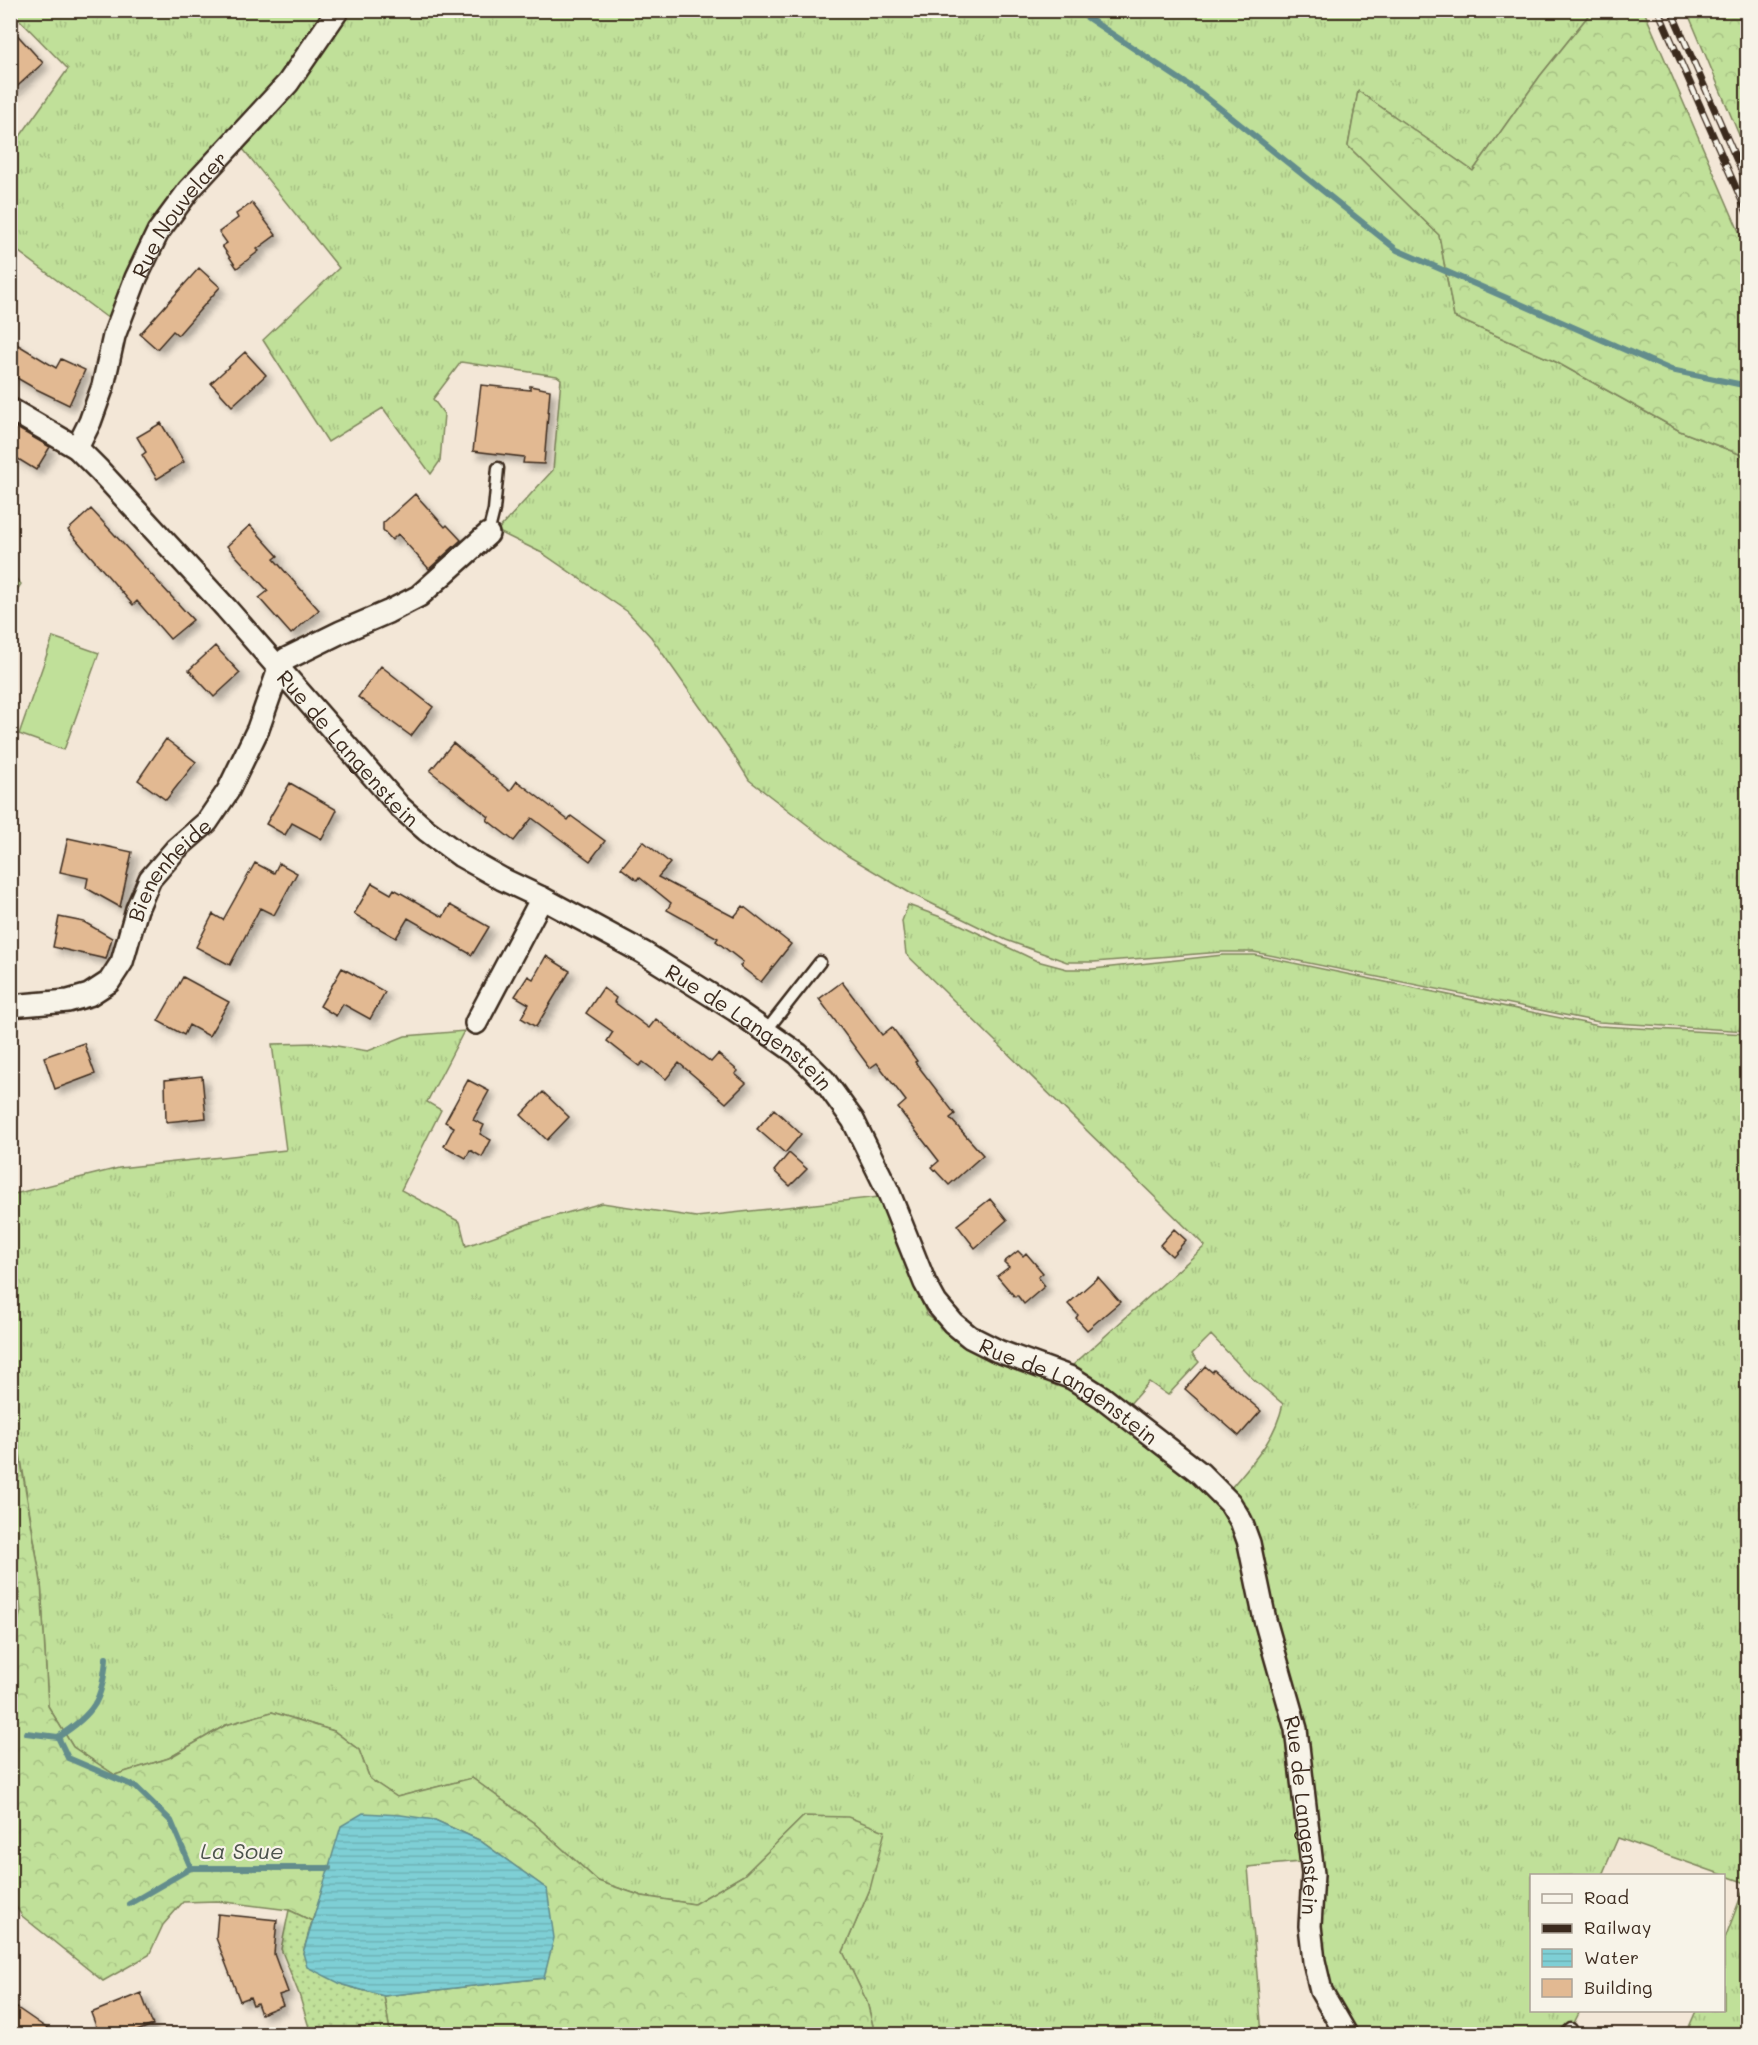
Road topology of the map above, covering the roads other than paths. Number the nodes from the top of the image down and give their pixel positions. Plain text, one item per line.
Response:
1 (338, 10) edge
2 (10, 409) edge
3 (76, 448) junction
4 (498, 468) dead end
5 (488, 534) joint
6 (279, 669) junction
7 (542, 898) junction
8 (820, 962) dead end
9 (10, 1006) edge
10 (476, 1023) dead end
11 (766, 1031) junction
12 (1346, 2034) edge

1 - 3 street, Rue Nouvelaer
2 - 3 street
3 - 6 street
4 - 5 lane
5 - 6 street, Rue de Langenstein
6 - 7 street, Rue de Langenstein
6 - 9 street, Bienenheide
7 - 10 street
7 - 11 street, Rue de Langenstein
8 - 11 lane
11 - 12 street, Rue de Langenstein

